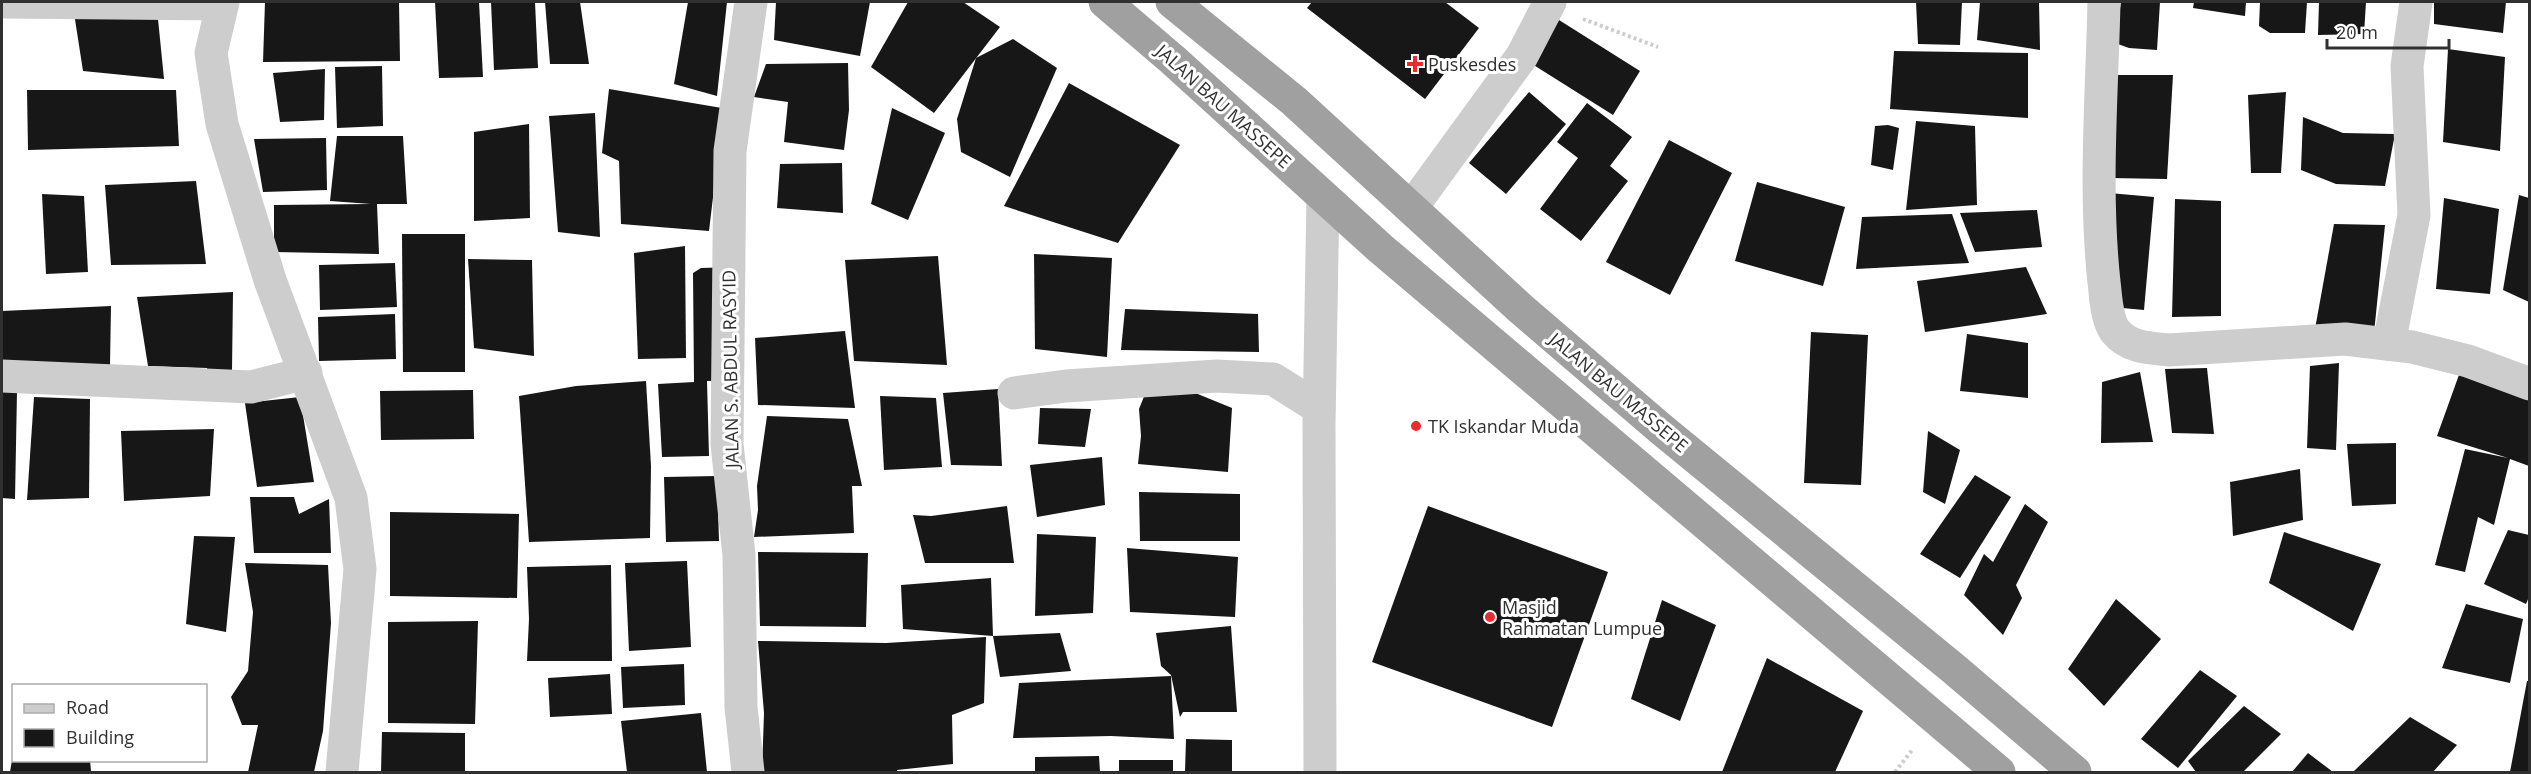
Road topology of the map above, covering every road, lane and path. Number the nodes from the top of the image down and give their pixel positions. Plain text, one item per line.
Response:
1 (5, 2) edge
2 (752, 2) edge
3 (1105, 2) edge
4 (1172, 2) edge
5 (2104, 2) edge
6 (2416, 2) edge
7 (222, 3) edge
8 (1549, 3) edge
9 (1658, 47) dead end
10 (1323, 197) junction
11 (1412, 207) junction
12 (2389, 344) junction
13 (306, 373) junction
14 (2, 376) edge
15 (2529, 384) edge
16 (1014, 393) dead end
17 (1319, 408) junction
18 (342, 772) edge
19 (748, 772) edge
20 (1320, 772) edge
21 (1999, 772) edge
22 (2075, 772) edge

1 - 7 street
2 - 19 street, JALAN S. ABDUL RASYID
3 - 10 highway, JALAN BAU MASSEPE
4 - 11 highway, JALAN BAU MASSEPE
5 - 12 street
6 - 12 street
7 - 13 street
8 - 9 path
8 - 11 street
10 - 17 street
10 - 21 highway, JALAN BAU MASSEPE
11 - 22 highway, JALAN BAU MASSEPE
12 - 15 street
13 - 14 street
13 - 18 street
16 - 17 street
17 - 20 street

